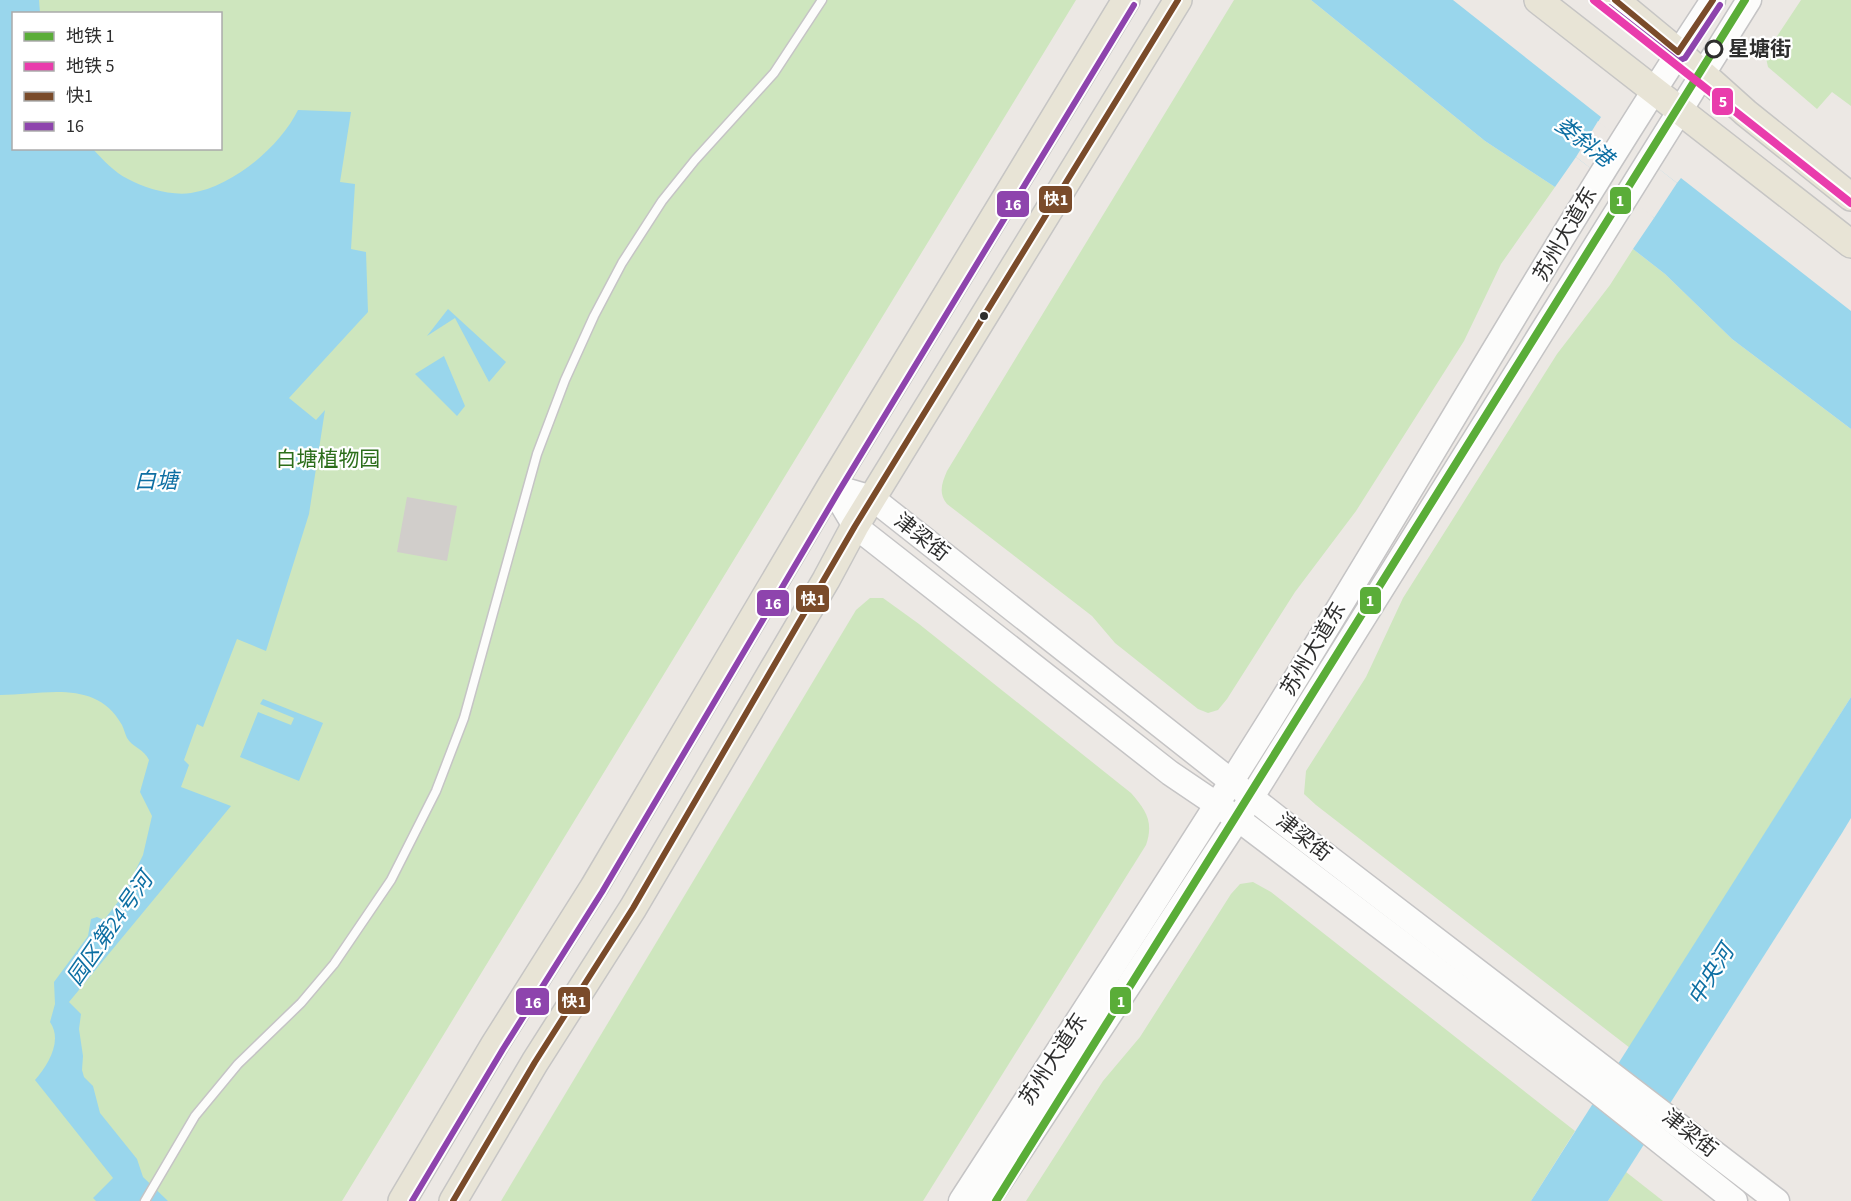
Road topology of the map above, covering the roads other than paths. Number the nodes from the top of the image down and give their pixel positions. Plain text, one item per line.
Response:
1 (822, 0) edge
2 (1126, 0) edge
3 (1178, 0) edge
4 (1538, 0) edge
5 (1615, 0) edge
6 (1713, 0) edge
7 (1749, 0) edge
8 (1678, 52) junction
9 (1703, 74) junction
10 (1653, 91) junction
11 (1678, 111) junction
12 (1851, 197) edge
13 (1851, 244) edge
14 (831, 486) junction
15 (872, 498) junction
16 (855, 526) junction
17 (1232, 781) junction
18 (1252, 797) junction
19 (1217, 805) junction
20 (1238, 819) junction
21 (1604, 1081) junction
22 (144, 1201) edge
23 (402, 1201) edge
24 (453, 1201) edge
25 (961, 1201) edge
26 (987, 1201) edge
27 (1735, 1201) edge
28 (1777, 1201) edge

1 - 22 lane
2 - 14 main road
3 - 15 main road
4 - 10 main road
5 - 8 main road
6 - 8 main road, 苏州大道东
7 - 9 main road, 苏州大道东
8 - 9 main road
8 - 10 main road, 苏州大道东
9 - 11 main road, 苏州大道东
9 - 12 main road
10 - 11 main road
10 - 17 main road, 苏州大道东
11 - 13 main road
11 - 18 main road, 苏州大道东
14 - 15 main road, 津梁街
14 - 16 main road, 津梁街
14 - 23 main road
15 - 16 main road
15 - 17 main road, 津梁街
16 - 19 main road, 津梁街
16 - 24 main road
17 - 18 main road, 津梁街
17 - 19 main road, 苏州大道东
18 - 20 main road, 苏州大道东
18 - 21 main road, 津梁街
19 - 20 main road, 津梁街
19 - 25 main road, 苏州大道东
20 - 21 main road, 津梁街
20 - 26 main road, 苏州大道东
21 - 27 main road, 津梁街
21 - 28 main road, 津梁街

